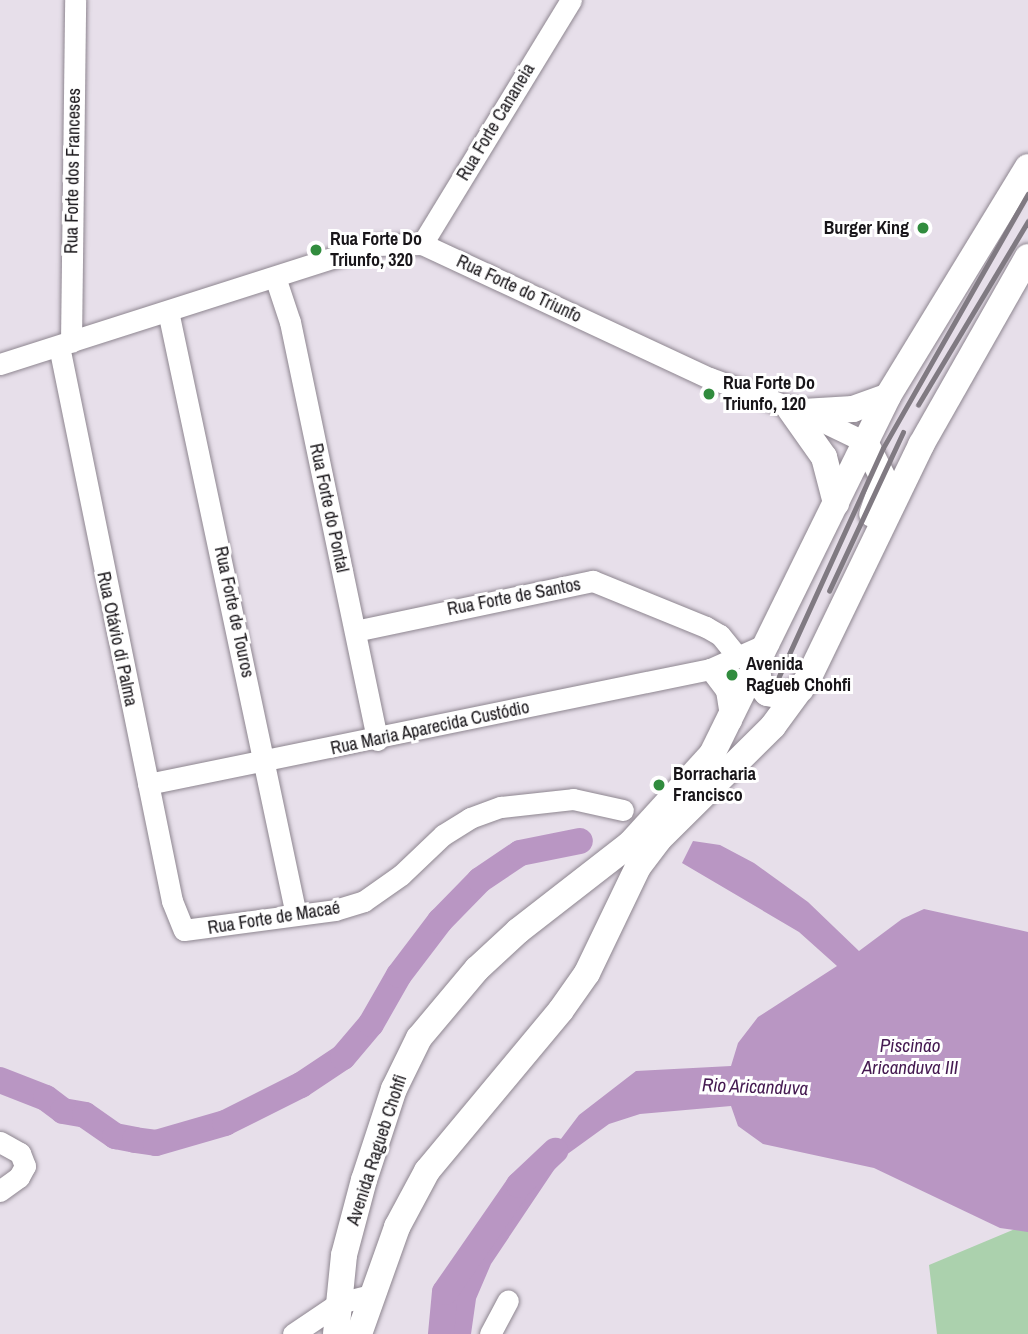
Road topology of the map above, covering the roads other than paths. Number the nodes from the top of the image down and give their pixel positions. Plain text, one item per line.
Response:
1 (75, 0) edge
2 (571, 0) edge
3 (1028, 167) edge
4 (422, 244) junction
5 (1028, 257) edge
6 (275, 277) junction
7 (168, 311) junction
8 (65, 344) junction
9 (0, 365) edge
10 (888, 396) junction
11 (797, 410) junction
12 (865, 442) junction
13 (836, 503) junction
14 (355, 631) junction
15 (818, 658) junction
16 (748, 662) junction
17 (710, 669) junction
18 (801, 689) junction
19 (731, 722) junction
20 (377, 740) junction
21 (266, 762) junction
22 (148, 784) junction
23 (623, 810) dead end
24 (296, 915) junction
25 (184, 930) joint
26 (6, 1145) edge
27 (0, 1191) edge
28 (508, 1300) dead end
29 (342, 1325) edge
30 (293, 1334) edge
31 (490, 1334) edge

1 - 8 street, Rua Forte dos Franceses
2 - 4 street, Rua Forte Cananeia
3 - 10 main road, Avenida Ragueb Chohfi
4 - 6 street, Rua Forte do Triunfo
4 - 11 street, Rua Forte do Triunfo
5 - 15 main road
6 - 7 street, Rua Forte do Triunfo
6 - 14 street, Rua Forte do Pontal
7 - 8 street, Rua Forte do Triunfo
7 - 21 street, Rua Forte de Touros
8 - 9 street, Rua Forte do Triunfo
8 - 22 street, Rua Otávio di Palma
10 - 11 main road
10 - 12 main road, Avenida Ragueb Chohfi
11 - 12 street, Rua Forte do Triunfo
11 - 13 main road
12 - 13 main road, Avenida Ragueb Chohfi
12 - 15 main road
13 - 16 main road, Avenida Ragueb Chohfi
14 - 16 street, Rua Forte de Santos
14 - 20 street, Rua Forte do Pontal
15 - 18 main road
16 - 17 street, Rua Maria Aparecida Custódio
16 - 18 main road
16 - 19 main road, Avenida Ragueb Chohfi
17 - 19 street
17 - 20 street, Rua Maria Aparecida Custódio
18 - 29 main road
19 - 29 main road, Avenida Ragueb Chohfi
20 - 21 street, Rua Maria Aparecida Custódio
21 - 22 street, Rua Maria Aparecida Custódio
21 - 24 street, Rua Forte de Touros
22 - 25 street, Rua Otávio di Palma
23 - 24 street, Rua Forte de Macaé
24 - 25 street, Rua Forte de Macaé
26 - 27 street
28 - 31 street
29 - 30 street

